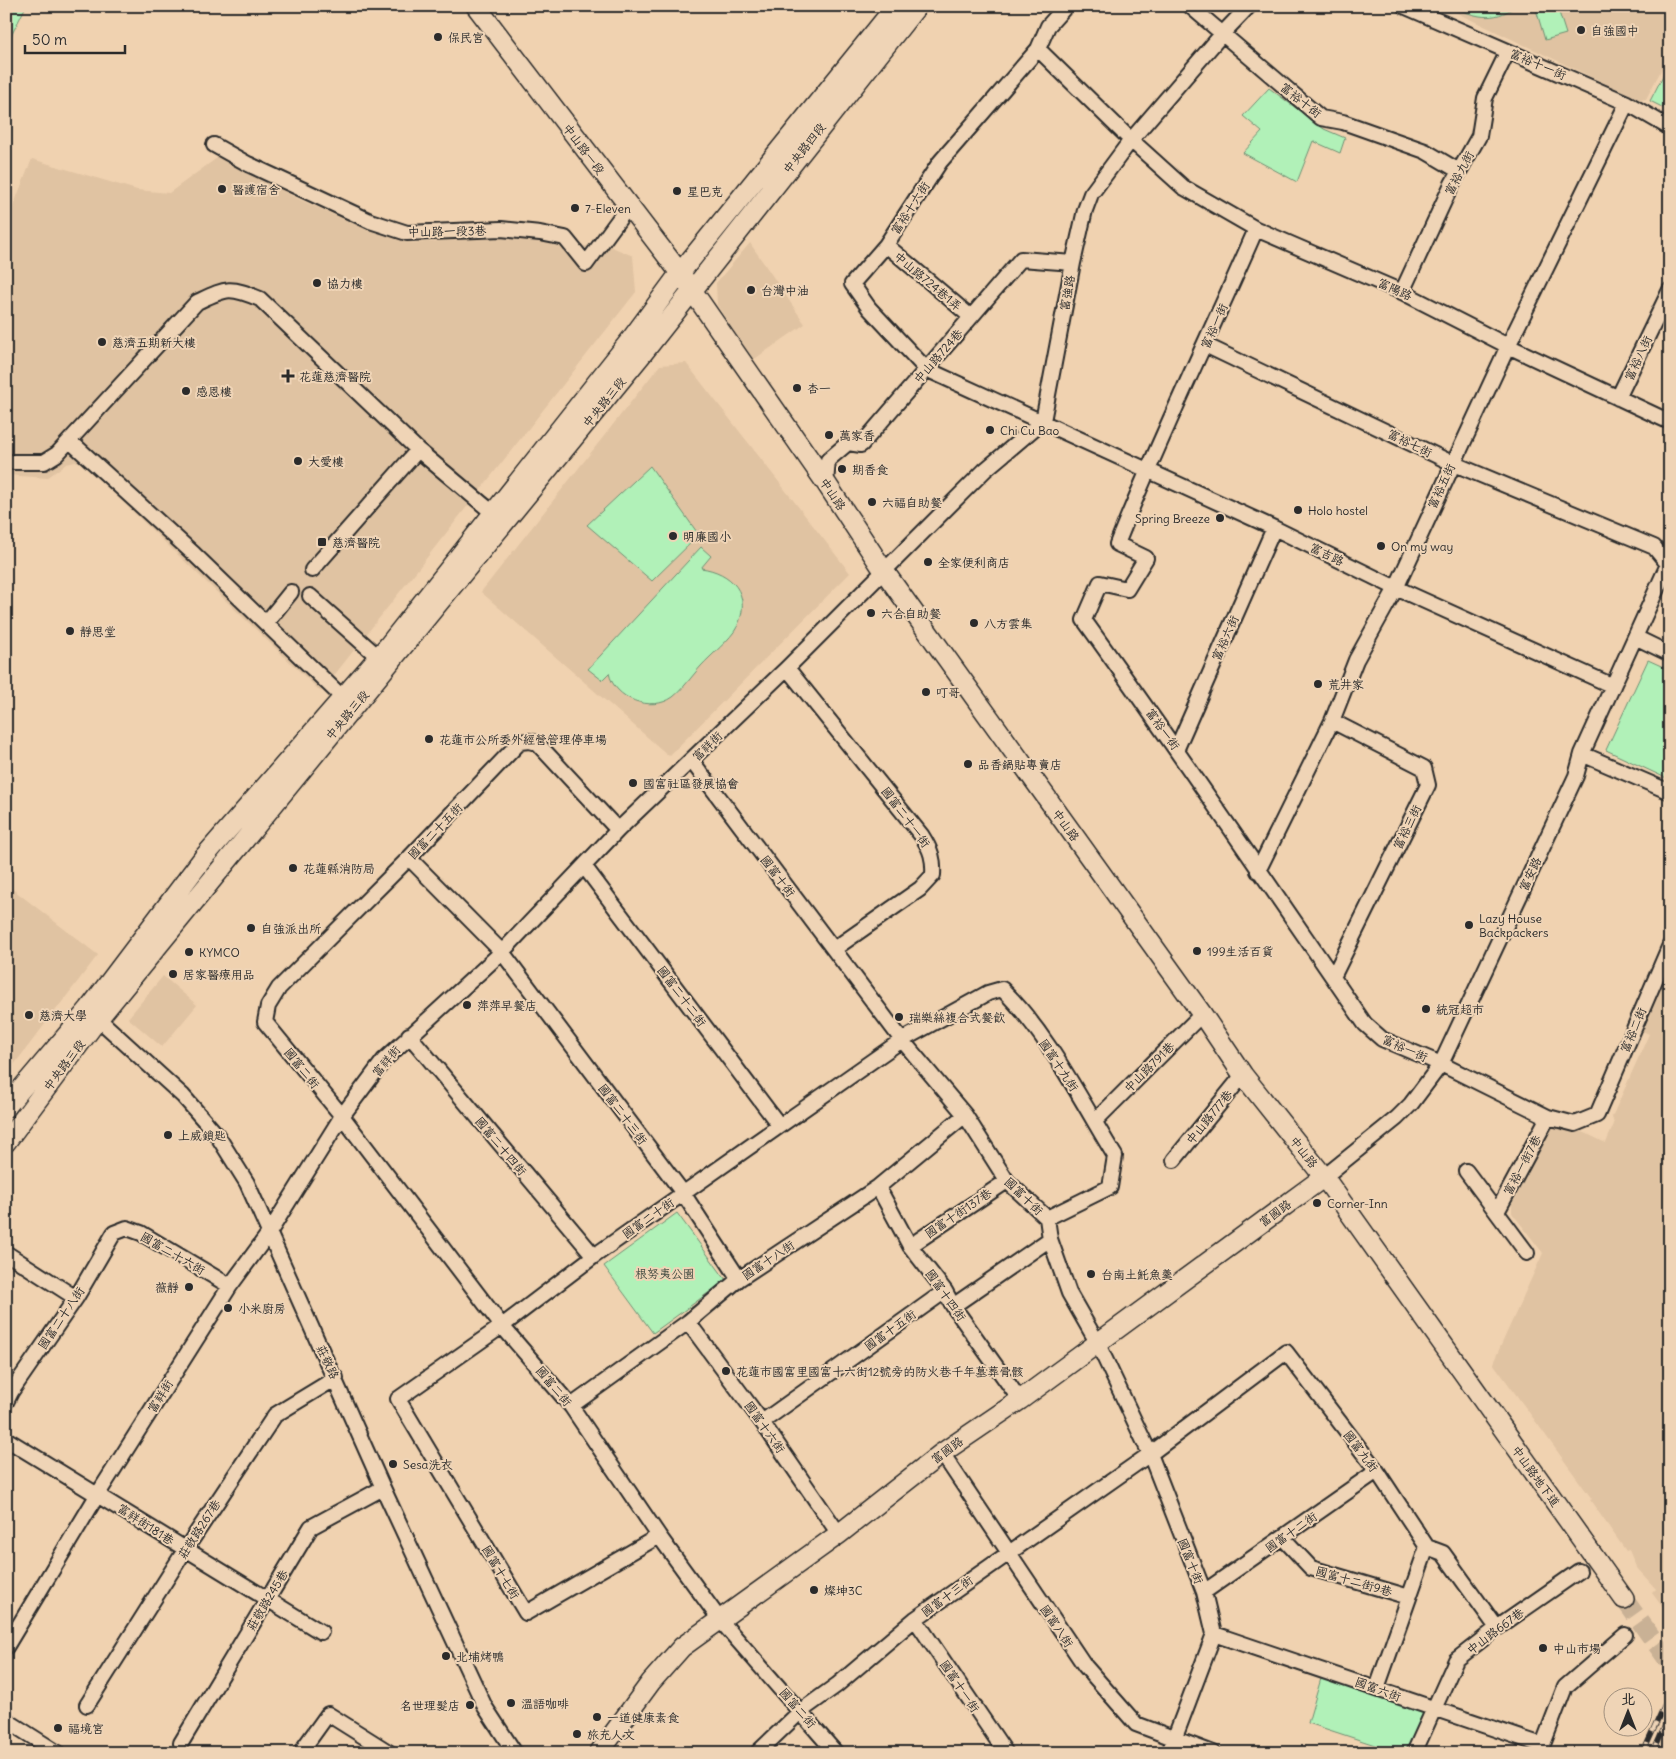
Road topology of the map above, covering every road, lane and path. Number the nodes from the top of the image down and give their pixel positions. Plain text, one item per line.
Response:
1 (476, 6) edge
2 (896, 6) edge
3 (917, 6) edge
4 (1066, 6) edge
5 (1190, 6) edge
6 (1249, 6) edge
7 (1404, 6) edge
8 (1223, 33) junction
9 (1038, 49) junction
10 (1508, 51) junction
11 (1627, 103) junction
12 (1670, 128) edge
13 (1131, 140) junction
14 (214, 145) dead end
15 (1459, 171) junction
16 (628, 207) junction
17 (1256, 230) junction
18 (886, 244) junction
19 (1073, 263) junction
20 (680, 273) junction
21 (1670, 290) edge
22 (691, 291) junction
23 (1402, 292) junction
24 (971, 318) junction
25 (1205, 345) junction
26 (1508, 346) junction
27 (926, 369) junction
28 (1618, 398) junction
29 (1042, 421) junction
30 (1670, 422) edge
31 (70, 441) junction
32 (418, 450) junction
33 (6, 462) edge
34 (1452, 463) junction
35 (1147, 469) junction
36 (826, 483) junction
37 (499, 518) junction
38 (1274, 528) junction
39 (1669, 562) edge
40 (312, 570) dead end
41 (884, 571) junction
42 (1396, 588) junction
43 (291, 592) dead end
44 (310, 596) dead end
45 (266, 622) junction
46 (1635, 637) junction
47 (1670, 654) edge
48 (383, 661) junction
49 (787, 668) junction
50 (1613, 686) junction
51 (342, 697) junction
52 (1332, 721) junction
53 (1177, 748) junction
54 (1582, 754) junction
55 (691, 760) junction
56 (1670, 792) edge
57 (618, 830) junction
58 (409, 858) junction
59 (584, 866) junction
60 (1258, 871) junction
61 (1670, 945) edge
62 (834, 949) junction
63 (502, 952) junction
64 (1333, 977) junction
65 (93, 1014) junction
66 (1202, 1014) junction
67 (265, 1022) joint
68 (409, 1035) junction
69 (902, 1040) junction
70 (1441, 1064) junction
71 (1243, 1075) junction
72 (6, 1107) edge
73 (965, 1115) junction
74 (1597, 1115) joint
75 (342, 1116) junction
76 (1548, 1117) junction
77 (1095, 1121) junction
78 (779, 1126) junction
79 (6, 1142) edge
80 (1174, 1160) dead end
81 (1466, 1171) dead end
82 (1324, 1178) junction
83 (1007, 1181) junction
84 (878, 1187) junction
85 (683, 1193) junction
86 (1497, 1212) junction
87 (1047, 1218) junction
88 (114, 1233) joint
89 (269, 1233) junction
90 (1050, 1239) junction
91 (910, 1246) junction
92 (6, 1253) edge
93 (1527, 1253) dead end
94 (594, 1256) junction
95 (739, 1279) junction
96 (230, 1286) junction
97 (945, 1291) junction
98 (76, 1298) junction
99 (952, 1306) junction
100 (688, 1322) junction
101 (502, 1326) junction
102 (1097, 1342) junction
103 (1448, 1354) joint
104 (1291, 1359) joint
105 (336, 1378) junction
106 (8, 1394) edge
107 (398, 1399) joint
108 (1020, 1400) junction
109 (571, 1406) junction
110 (762, 1422) junction
111 (6, 1439) edge
112 (942, 1453) junction
113 (1150, 1454) junction
114 (1377, 1471) junction
115 (383, 1488) junction
116 (98, 1494) junction
117 (839, 1534) junction
118 (660, 1536) junction
119 (1283, 1538) junction
120 (1427, 1547) junction
121 (185, 1550) junction
122 (1007, 1553) junction
123 (1579, 1570) dead end
124 (1204, 1592) junction
125 (1408, 1597) junction
126 (1624, 1599) tunnel mouth
127 (267, 1600) junction
128 (915, 1619) junction
129 (720, 1620) junction
130 (1497, 1628) junction
131 (321, 1632) dead end
132 (1214, 1634) junction
133 (1625, 1635) dead end
134 (6, 1647) edge
135 (1377, 1688) junction
136 (87, 1705) dead end
137 (1434, 1709) junction
138 (801, 1711) junction
139 (6, 1720) edge
140 (181, 1743) dead end
141 (1171, 1746) edge
142 (1541, 1749) edge
143 (58, 1753) edge
144 (300, 1753) edge
145 (390, 1753) edge
146 (515, 1753) edge
147 (599, 1753) edge
148 (757, 1753) edge
149 (836, 1753) edge
150 (1006, 1753) edge
151 (1213, 1753) edge
152 (1414, 1753) edge

1 - 16 street, 中山路一段
2 - 20 street, 中央路四段
3 - 22 street, 中央路四段
4 - 9 street, 富裕十六街
5 - 8 street, 富裕十街
6 - 8 street, 富強路
7 - 10 street, 富裕十一街
8 - 13 street, 富強路
8 - 15 street, 富裕十街
9 - 13 street
9 - 18 street, 富裕十六街
10 - 11 street, 富裕十一街
10 - 15 street, 富裕九街
11 - 12 street, 富裕十一街
11 - 26 street, 富裕五街
13 - 17 street, 富陽路
13 - 19 street, 富強路
14 - 16 street, 中山路一段3巷
15 - 23 street, 富裕九街
16 - 20 street, 中山路一段
17 - 23 street, 富陽路
17 - 25 street, 富裕一街
18 - 24 street, 中山路724巷1弄
18 - 27 street, 富裕十六街
19 - 24 street, 中山路724巷
19 - 29 street, 富強路
20 - 22 street, 中山路一段
20 - 37 street, 中央路三段
21 - 28 street, 富裕八街
22 - 36 street, 中山路
22 - 37 street, 中央路三段
23 - 26 street, 富陽路
24 - 27 street, 中山路724巷
25 - 34 street, 富裕七街
25 - 35 street, 富裕一街
26 - 28 street, 富陽路
26 - 34 street, 富裕五街
27 - 29 street, 富裕十六街
27 - 36 street, 中山路724巷
28 - 30 street, 富陽路
29 - 35 street, 富吉路
29 - 41 street
31 - 32 street
31 - 33 street
31 - 45 street
32 - 37 street
32 - 40 street
34 - 39 street, 富裕七街
34 - 42 street, 富裕五街
35 - 38 street, 富吉路
35 - 53 street, 富裕一街
36 - 41 street, 中山路
37 - 48 street, 中央路三段
38 - 42 street, 富吉路
38 - 53 street, 富裕六街
39 - 46 street, 富安路
41 - 49 street, 富祥街
41 - 66 street, 中山路
42 - 50 street, 富吉路
42 - 52 street, 富裕五街
43 - 45 street
44 - 48 street
45 - 51 street
46 - 47 street
46 - 50 street, 富安路
48 - 51 street, 中央路三段
48 - 65 street, 中央路三段
49 - 55 street, 富祥街
49 - 62 street, 國富二十一街
50 - 54 street, 富安路
51 - 65 street, 中央路三段
52 - 60 street, 富裕五街
52 - 64 street, 富裕三街
53 - 60 street, 富裕一街
54 - 56 street
54 - 70 street, 富安路
55 - 57 street, 富祥街
55 - 62 street, 國富十街
57 - 58 street, 國富二十五街
57 - 59 street, 富祥街
58 - 63 street, 國富二十三街
58 - 67 street, 國富二十五街
59 - 63 street, 富祥街
59 - 78 street, 國富二十二街
60 - 64 street, 富裕一街
61 - 74 street, 富裕二街
62 - 69 street, 國富十街
63 - 68 street, 富祥街
63 - 85 street, 國富二十三街
64 - 70 street, 富裕一街
65 - 72 street, 中央路三段
65 - 79 street, 中央路三段
65 - 89 street, 莊敬路
66 - 71 street, 中山路
66 - 77 street, 中山路791巷
67 - 75 street, 國富二街
68 - 75 street, 富祥街
68 - 94 street, 國富二十四街
69 - 73 street, 國富十街
69 - 77 street, 國富十九街
69 - 78 street, 國富二十街
70 - 76 street, 富裕一街
70 - 82 street, 富安路
71 - 80 street, 中山路777巷
71 - 82 street, 中山路
73 - 83 street, 國富十街
73 - 84 street, 國富十八街
74 - 76 street, 富裕一街
75 - 89 street, 富祥街
75 - 101 street, 國富二街
76 - 86 street, 富裕一街7巷
77 - 87 street, 國富十九街
78 - 85 street, 國富二十街
81 - 86 street, 富裕一街7巷
82 - 102 street, 富國路
82 - 103 street, 中山路
83 - 87 street, 國富十街
83 - 91 street, 國富十街137巷
84 - 91 street, 國富十四街
84 - 95 street, 國富十八街
85 - 94 street, 國富二十街
85 - 95 street, 國富二十三街
86 - 93 street, 富裕一街7巷
87 - 90 street, 國富十街
88 - 96 street, 國富二十六街
88 - 98 street, 國富二十八街
89 - 96 street, 富祥街
89 - 105 street, 莊敬路
90 - 99 street
90 - 102 street, 國富十街
91 - 97 street, 國富十四街
92 - 98 street
94 - 101 street, 國富二十街
95 - 100 street, 國富十八街
96 - 116 street, 富祥街
97 - 99 street, 國富十四街
97 - 110 street, 國富十五街
98 - 106 street, 國富二十八街
99 - 108 street, 國富十四街
100 - 109 street, 國富十八街
100 - 110 street, 國富十六街
101 - 107 street, 國富二十街
101 - 109 street, 國富二街
102 - 108 street, 富國路
102 - 113 street, 國富十街
103 - 126 street, 中山路地下道
104 - 113 street, 國富十三街
104 - 114 street, 國富九街
105 - 115 street, 莊敬路
105 - 121 street, 莊敬路267巷
107 - 118 street, 國富十七街
108 - 112 street, 富國路
109 - 118 street, 國富二街
110 - 117 street, 國富十六街
111 - 116 street, 富祥街181巷
112 - 117 street, 富國路
112 - 122 street, 國富八街
113 - 122 street, 國富十三街
113 - 124 street, 國富十街
114 - 119 street, 國富十二街
114 - 120 street, 國富九街
115 - 127 street, 莊敬路245巷
115 - 146 street, 莊敬路
116 - 121 street, 富祥街181巷
116 - 134 street, 富祥街
117 - 129 street, 富國路
118 - 129 street, 國富二街
119 - 124 street, 國富十二街
119 - 125 street, 國富十二街9巷
120 - 125 street
120 - 130 street, 國富九街
121 - 127 street, 富祥街181巷
121 - 136 street, 莊敬路267巷
122 - 128 street, 國富十三街
122 - 141 street, 國富八街
123 - 130 street, 中山路667巷
124 - 132 street, 國富十街
125 - 135 street
127 - 131 street, 富祥街181巷
127 - 140 street, 莊敬路245巷
128 - 138 street, 國富十三街
128 - 150 street, 國富十一街
129 - 138 street, 國富二街
129 - 147 street, 富國路
130 - 137 street, 中山路667巷
132 - 135 street, 國富六街
132 - 141 street
133 - 142 street
135 - 137 street, 國富六街
137 - 142 street, 國富六街
137 - 152 street, 中山路667巷
138 - 148 street, 國富十三街
138 - 149 street, 國富二街
139 - 143 street
141 - 151 street, 國富八街
144 - 145 street

